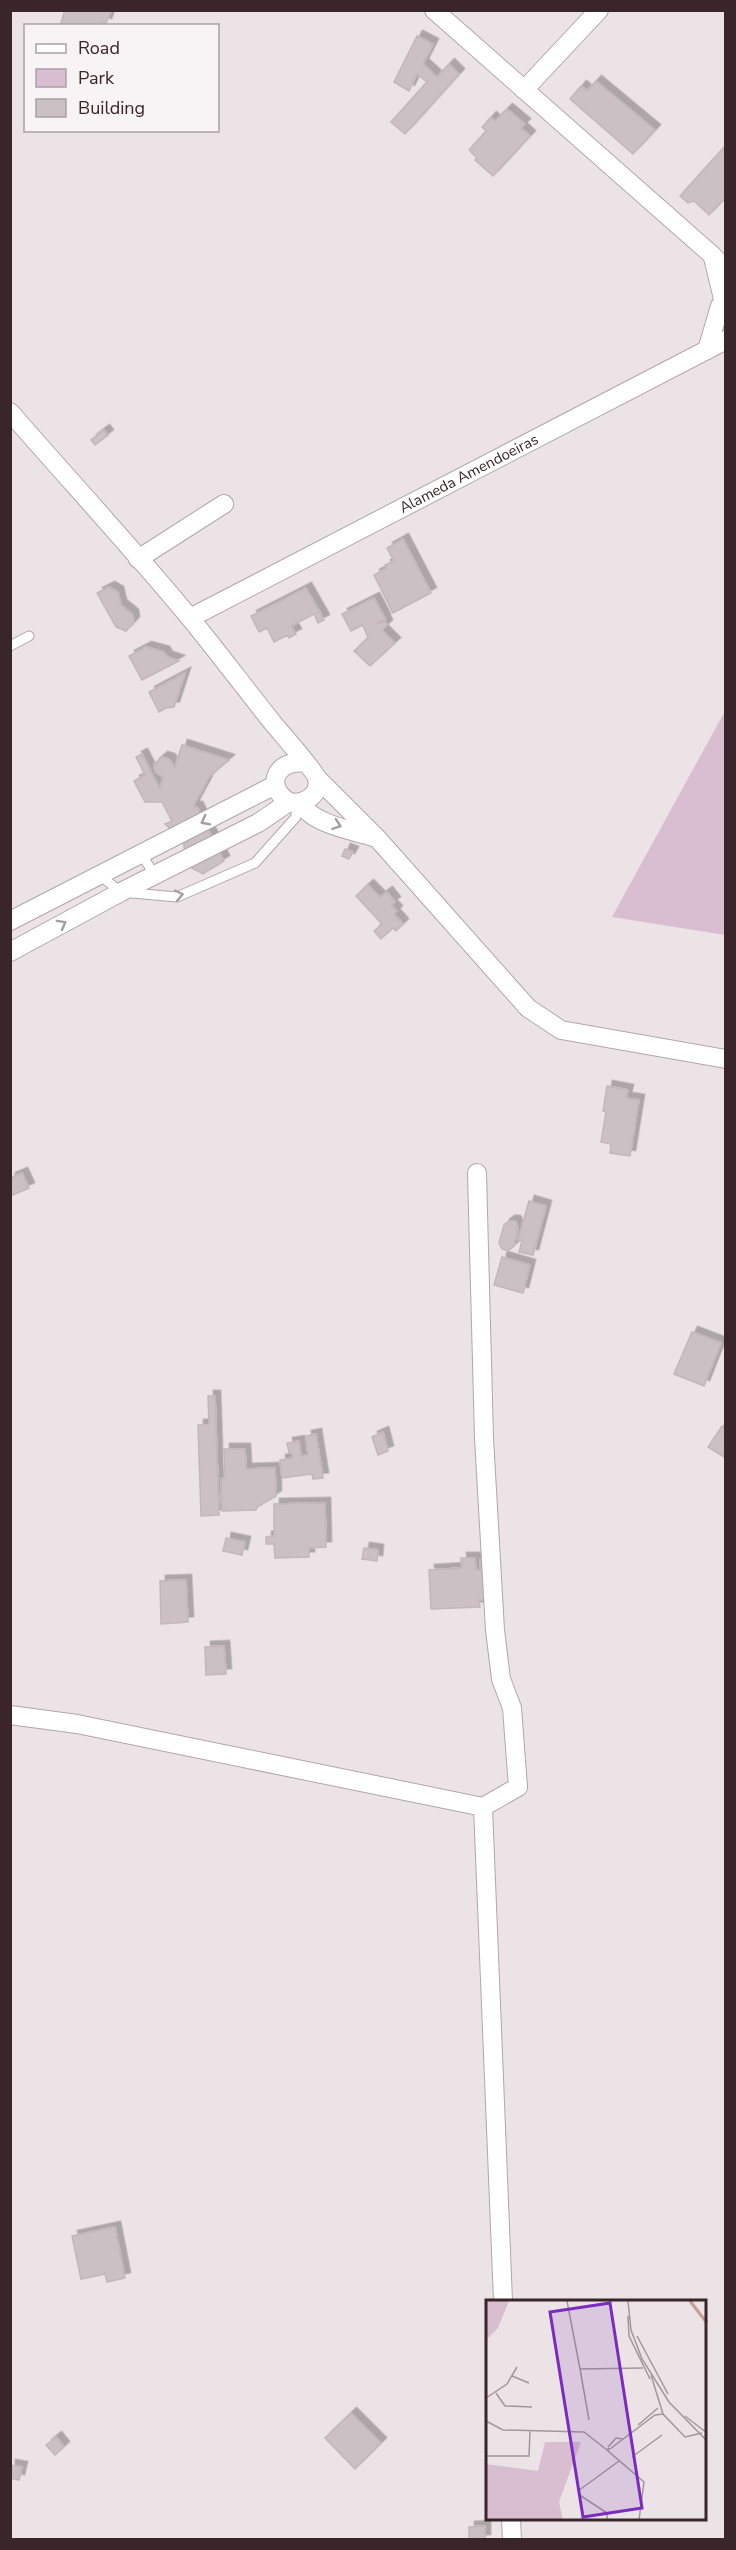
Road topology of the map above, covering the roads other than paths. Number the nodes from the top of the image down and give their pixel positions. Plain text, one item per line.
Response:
1 (434, 10) edge
2 (599, 10) edge
3 (524, 90) junction
4 (712, 255) junction
5 (726, 270) edge
6 (723, 301) edge
7 (726, 325) edge
8 (726, 339) edge
9 (707, 350) junction
10 (10, 412) edge
11 (224, 504) dead end
12 (138, 559) junction
13 (190, 618) junction
14 (29, 636) dead end
15 (10, 646) edge
16 (281, 734) junction
17 (306, 763) junction
18 (284, 765) junction
19 (318, 779) junction
20 (275, 785) junction
21 (295, 803) junction
22 (230, 808) junction
23 (240, 832) junction
24 (377, 838) junction
25 (141, 854) junction
26 (99, 875) junction
27 (155, 875) junction
28 (121, 892) junction
29 (10, 921) edge
30 (10, 952) edge
31 (726, 1059) edge
32 (477, 1173) dead end
33 (10, 1715) edge
34 (483, 1807) junction
35 (503, 2300) edge
36 (511, 2520) edge
37 (512, 2540) edge

1 - 3 street
2 - 3 street
3 - 4 street
4 - 5 street
4 - 6 street
6 - 7 street
6 - 9 street
8 - 9 street, Alameda Amendoeiras
9 - 13 street, Alameda Amendoeiras
10 - 12 street
11 - 12 street
12 - 13 street
13 - 16 street
14 - 15 lane
16 - 17 street
16 - 18 street
17 - 18 street
17 - 19 street
18 - 20 street
19 - 21 street
19 - 24 street
20 - 21 street
20 - 22 street
21 - 23 street
21 -> 24 street
28 -> 21 lane
22 - 23 street
22 -> 25 street
23 - 27 street
24 - 31 street
25 - 26 street
25 - 27 lane
26 - 28 lane
26 - 29 street
27 - 28 street
30 -> 28 street
32 - 34 street
33 - 34 street
34 - 35 street
36 - 37 street

